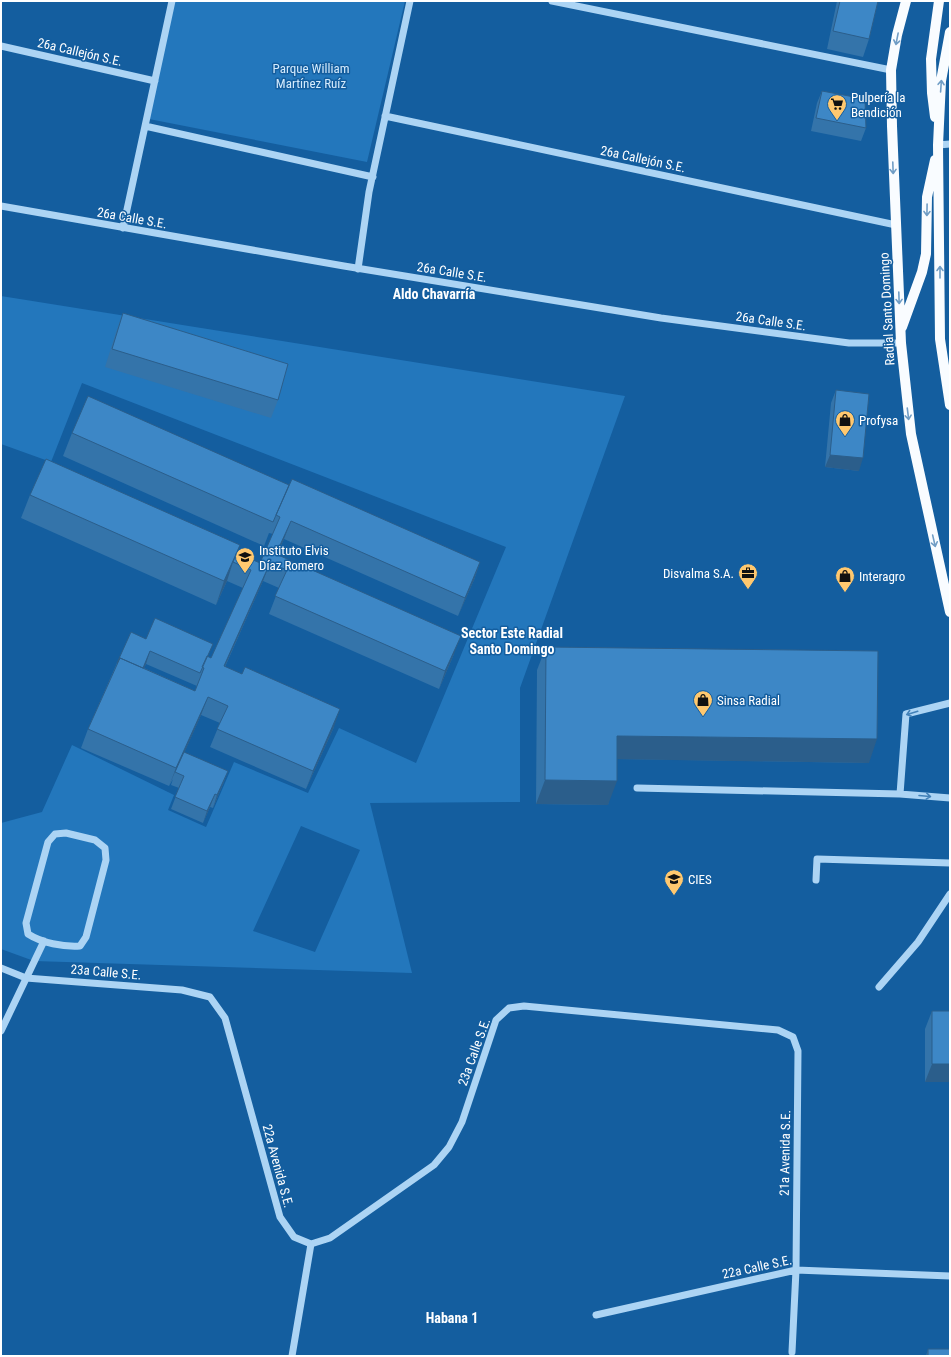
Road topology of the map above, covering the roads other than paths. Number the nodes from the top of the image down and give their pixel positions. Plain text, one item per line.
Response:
1 (172, 1) edge
2 (410, 1) edge
3 (552, 1) edge
4 (906, 1) edge
5 (938, 1) edge
6 (950, 32) edge
7 (1, 46) edge
8 (891, 70) junction
9 (155, 81) junction
10 (385, 116) junction
11 (144, 126) junction
12 (950, 144) edge
13 (938, 145) junction
14 (373, 177) junction
15 (1, 206) edge
16 (896, 225) junction
17 (123, 228) junction
18 (358, 269) junction
19 (900, 331) junction
20 (900, 342) junction
21 (950, 405) edge
22 (950, 612) edge
23 (950, 703) edge
24 (637, 788) dead end
25 (900, 794) junction
26 (950, 798) edge
27 (950, 863) edge
28 (816, 880) dead end
29 (950, 894) edge
30 (44, 941) junction
31 (1, 968) edge
32 (26, 978) junction
33 (879, 987) dead end
34 (210, 997) joint
35 (1, 1031) edge
36 (793, 1037) joint
37 (311, 1244) junction
38 (796, 1270) junction
39 (950, 1276) edge
40 (596, 1314) dead end
41 (792, 1352) dead end
42 (292, 1356) edge

1 - 9 street
2 - 10 street
3 - 8 street
4 -> 8 main road, Radial Santo Domingo
5 - 13 main road
13 -> 6 main road
7 - 9 street, 26a Callejón S.E.
8 -> 16 main road, Radial Santo Domingo
9 - 11 street
10 - 14 street
10 - 16 street, 26a Callejón S.E.
11 - 14 street
11 - 17 street
12 - 13 street
13 -> 19 main road
21 -> 13 main road
14 - 18 street
15 - 17 street, 26a Calle S.E.
16 -> 19 main road, Radial Santo Domingo
17 - 18 street, 26a Calle S.E.
18 - 20 street, 26a Calle S.E.
19 - 20 main road, Radial Santo Domingo
20 -> 22 main road, Radial Santo Domingo
23 -> 25 street
24 - 25 street
25 -> 26 street
27 - 28 street
29 - 33 street
30 - 30 street
30 - 32 street
31 - 32 street, 23a Calle S.E.
32 - 34 street, 23a Calle S.E.
32 - 35 street
34 - 37 street, 22a Avenida S.E.
36 - 37 street, 23a Calle S.E.
36 - 38 street, 21a Avenida S.E.
37 - 42 street
38 - 39 street, 22a Calle S.E.
38 - 40 street, 22a Calle S.E.
38 - 41 street, 21a Avenida S.E.

